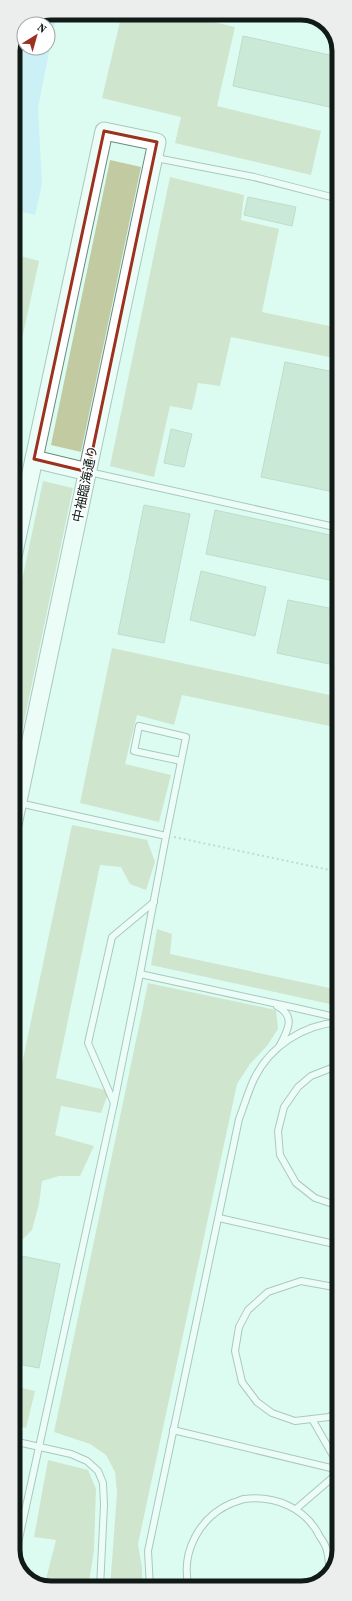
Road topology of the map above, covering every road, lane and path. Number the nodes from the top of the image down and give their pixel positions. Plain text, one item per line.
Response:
1 (156, 150) junction
2 (332, 196) edge
3 (34, 459) junction
4 (88, 472) junction
5 (20, 524) edge
6 (332, 526) edge
7 (181, 761) junction
8 (20, 784) edge
9 (20, 803) edge
10 (166, 836) junction
11 (332, 871) edge
12 (154, 902) junction
13 (140, 974) junction
14 (270, 1002) junction
15 (332, 1016) edge
16 (332, 1023) edge
17 (278, 1047) junction
18 (332, 1068) edge
19 (114, 1103) junction
20 (332, 1204) edge
21 (218, 1218) junction
22 (332, 1243) edge
23 (332, 1287) edge
24 (332, 1416) edge
25 (312, 1419) junction
26 (173, 1430) junction
27 (20, 1443) edge
28 (38, 1447) junction
29 (332, 1454) edge
30 (332, 1469) edge
31 (332, 1477) edge
32 (296, 1508) junction
33 (20, 1530) edge
34 (329, 1564) edge
35 (100, 1581) edge
36 (150, 1581) edge
37 (187, 1581) edge

1 - 2 lane
1 - 3 street
1 - 4 street, 中袖臨海通り
3 - 4 street
3 - 5 street
4 - 6 lane
4 - 8 street, 中袖臨海通り
7 - 7 lane
7 - 10 lane
9 - 10 lane
10 - 11 path
10 - 12 lane
12 - 13 lane
12 - 19 lane
13 - 14 lane
13 - 19 lane
14 - 15 lane
14 - 17 lane
16 - 17 lane
17 - 21 lane
18 - 20 lane
19 - 28 lane
21 - 22 lane
21 - 26 lane
23 - 25 lane
24 - 25 lane
25 - 29 lane
26 - 30 lane
26 - 36 lane
27 - 28 lane
28 - 33 lane
28 - 35 lane
31 - 32 lane
32 - 34 lane
32 - 37 lane

